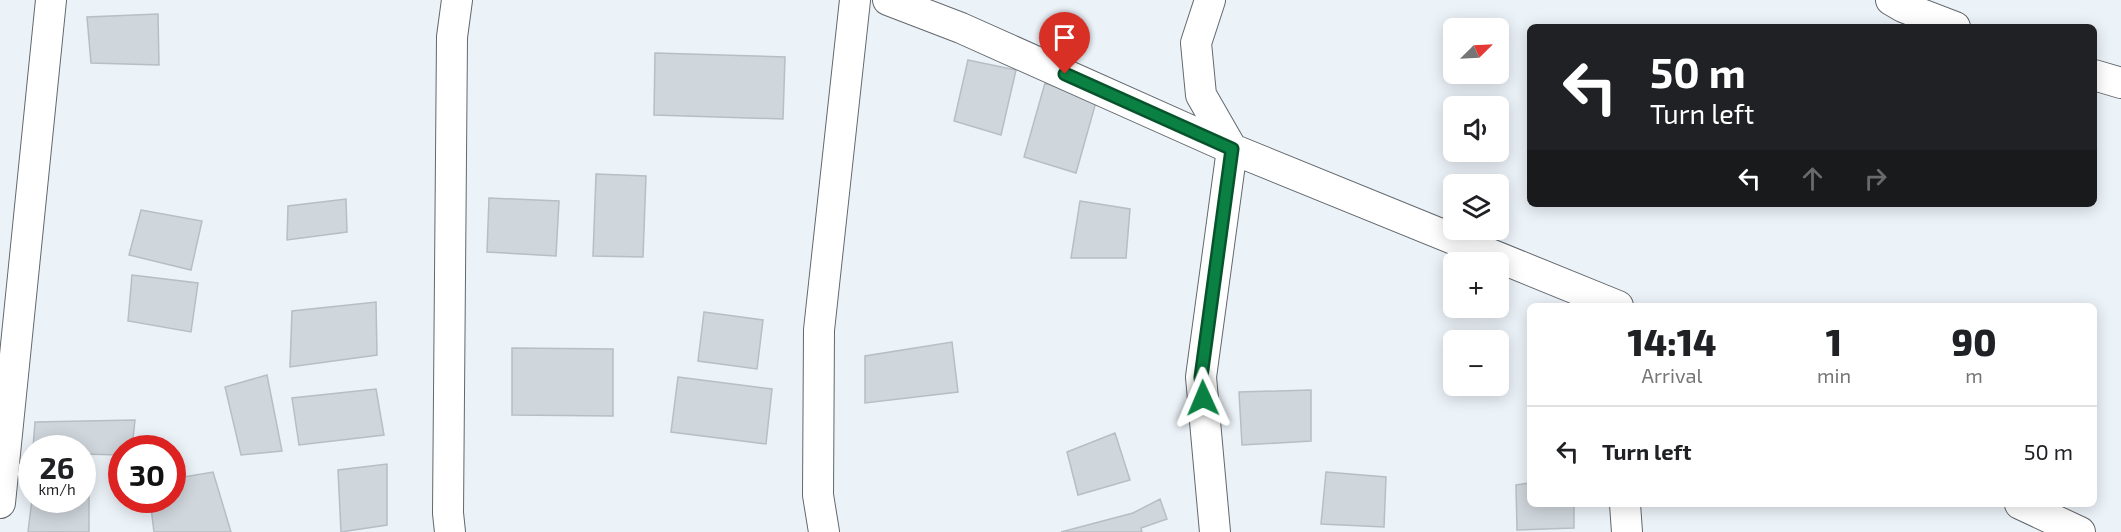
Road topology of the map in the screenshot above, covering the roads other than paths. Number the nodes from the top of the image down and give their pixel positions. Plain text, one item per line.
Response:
1 (51, 0) edge
2 (457, 0) edge
3 (855, 0) edge
4 (888, 0) edge
5 (1210, 0) edge
6 (1891, 0) edge
7 (1946, 24) edge
8 (2097, 76) edge
9 (2121, 83) edge
10 (1232, 149) junction
11 (1611, 303) edge
12 (0, 503) edge
13 (1625, 507) edge
14 (2026, 507) edge
15 (450, 532) edge
16 (824, 532) edge
17 (1215, 532) edge
18 (1627, 532) edge
19 (2080, 532) edge

1 - 12 street
2 - 15 street
3 - 16 street
4 - 10 street
5 - 10 street
6 - 7 street
8 - 9 street
10 - 11 street
10 - 17 street
13 - 18 street
14 - 19 street

